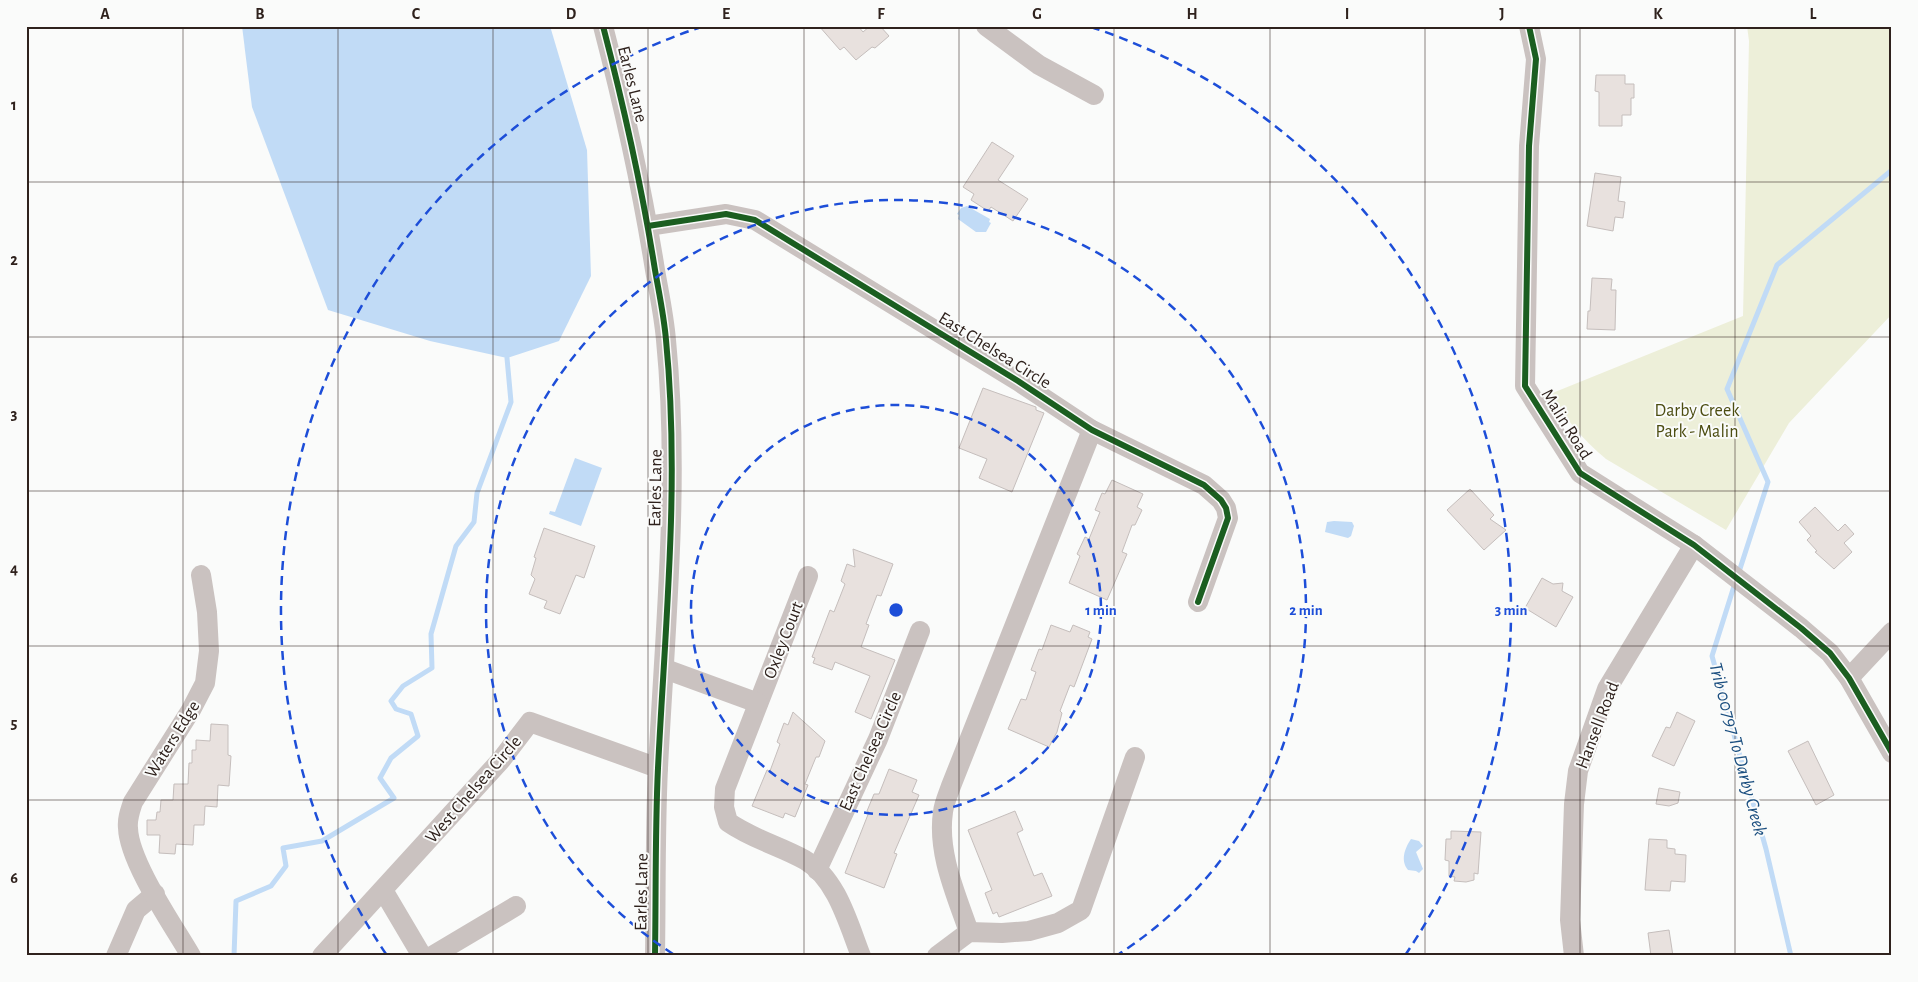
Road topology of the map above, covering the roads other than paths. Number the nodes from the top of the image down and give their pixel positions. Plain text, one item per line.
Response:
1 (603, 26) edge
2 (986, 26) edge
3 (1529, 26) edge
4 (1094, 95) dead end
5 (648, 226) junction
6 (1092, 430) junction
7 (1694, 545) junction
8 (201, 575) dead end
9 (808, 576) dead end
10 (1198, 602) dead end
11 (920, 631) dead end
12 (1892, 632) edge
13 (665, 669) junction
14 (1849, 678) junction
15 (758, 703) junction
16 (1892, 753) edge
17 (1135, 757) dead end
18 (658, 768) junction
19 (817, 870) junction
20 (383, 890) junction
21 (155, 894) junction
22 (516, 906) dead end
23 (969, 932) junction
24 (116, 956) edge
25 (191, 956) edge
26 (322, 956) edge
27 (422, 956) edge
28 (432, 956) edge
29 (654, 956) edge
30 (861, 956) edge
31 (937, 956) edge
32 (1574, 956) edge

1 - 5 street, Earles Lane
2 - 4 street
3 - 7 street, Malin Road
5 - 6 street, East Chelsea Circle
5 - 13 street, Earles Lane
6 - 10 street, East Chelsea Circle
6 - 23 street
7 - 14 street, Malin Road
7 - 32 street, Hansell Road
8 - 21 street, Waters Edge
9 - 15 street, Oxley Court
11 - 19 street, East Chelsea Circle
12 - 14 street
13 - 15 street
13 - 18 street, Earles Lane
14 - 16 street, Malin Road
15 - 19 street
17 - 23 street
18 - 20 street, West Chelsea Circle
18 - 29 street, Earles Lane
19 - 30 street
20 - 26 street, West Chelsea Circle
20 - 27 street
21 - 24 street
21 - 25 street, Waters Edge
22 - 28 street
23 - 31 street

